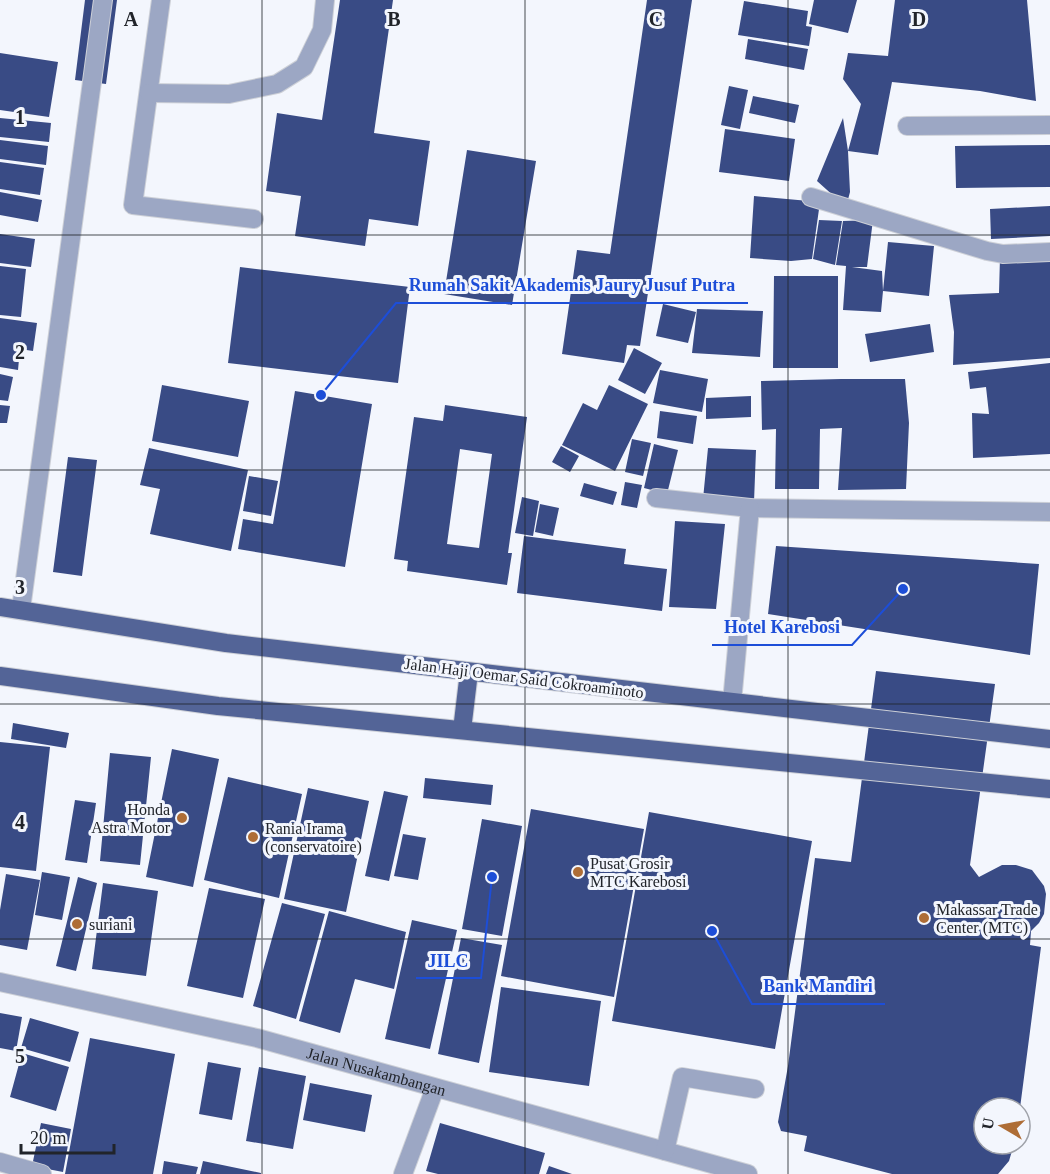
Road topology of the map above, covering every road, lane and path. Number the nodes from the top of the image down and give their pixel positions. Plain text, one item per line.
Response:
1 (103, 0) edge
2 (162, 0) edge
3 (325, 0) edge
4 (149, 93) junction
5 (1050, 125) edge
6 (907, 126) dead end
7 (811, 196) dead end
8 (254, 219) dead end
9 (1050, 252) edge
10 (657, 498) dead end
11 (750, 508) junction
12 (1050, 512) edge
13 (0, 607) edge
14 (21, 609) junction
15 (469, 672) junction
16 (0, 676) edge
17 (732, 702) junction
18 (462, 730) junction
19 (1050, 739) edge
20 (1049, 790) edge
21 (0, 982) edge
22 (435, 1088) junction
23 (755, 1089) dead end
24 (665, 1151) junction
25 (0, 1162) edge
26 (42, 1174) edge
27 (403, 1174) edge
28 (748, 1174) edge

1 - 14 street
2 - 4 street
3 - 4 street
4 - 8 street
5 - 6 street
7 - 9 street
10 - 11 street
11 - 12 street
11 - 17 street
13 - 14 main road, Jalan Haji Oemar Said Cokroaminoto
14 - 15 main road, Jalan Haji Oemar Said Cokroaminoto
15 - 17 main road, Jalan Haji Oemar Said Cokroaminoto
15 - 18 main road
16 - 18 main road
17 - 19 main road, Jalan Haji Oemar Said Cokroaminoto
18 - 20 main road
21 - 22 street, Jalan Nusakambangan
22 - 24 street, Jalan Nusakambangan
22 - 27 street
23 - 24 street
24 - 28 street, Jalan Nusakambangan
25 - 26 street

